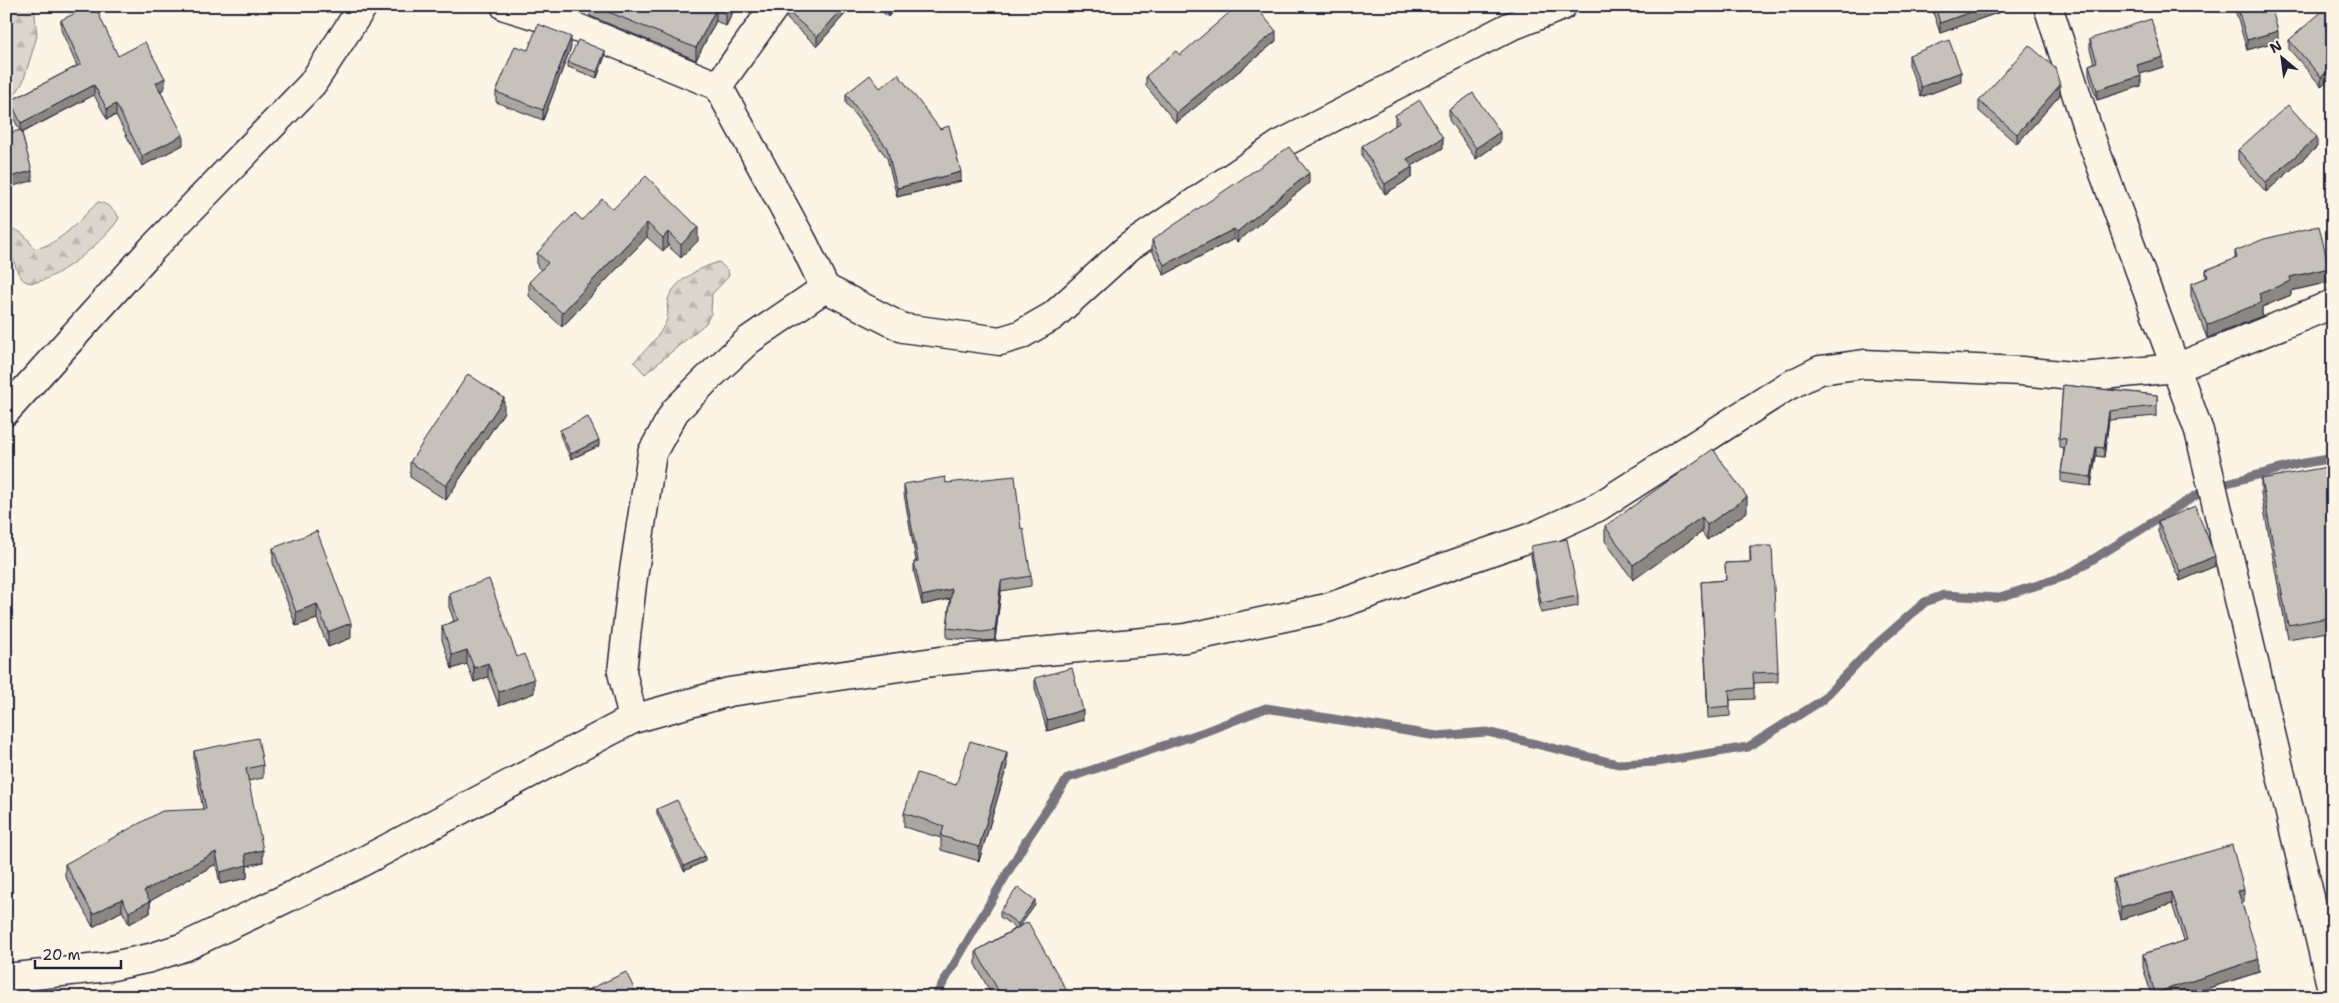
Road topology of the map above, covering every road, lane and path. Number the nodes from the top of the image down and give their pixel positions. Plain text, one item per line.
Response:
1 (363, 6) edge
2 (505, 6) edge
3 (775, 6) edge
4 (1562, 6) edge
5 (2048, 6) edge
6 (718, 86) junction
7 (825, 288) junction
8 (2333, 304) edge
9 (2176, 368) junction
10 (6, 411) edge
11 (633, 719) junction
12 (6, 978) edge
13 (2333, 994) edge

1 - 10 street
2 - 6 street
3 - 6 street
4 - 7 street
5 - 9 street
6 - 7 street
7 - 11 street
8 - 9 street
9 - 11 street
9 - 13 street
11 - 12 street

